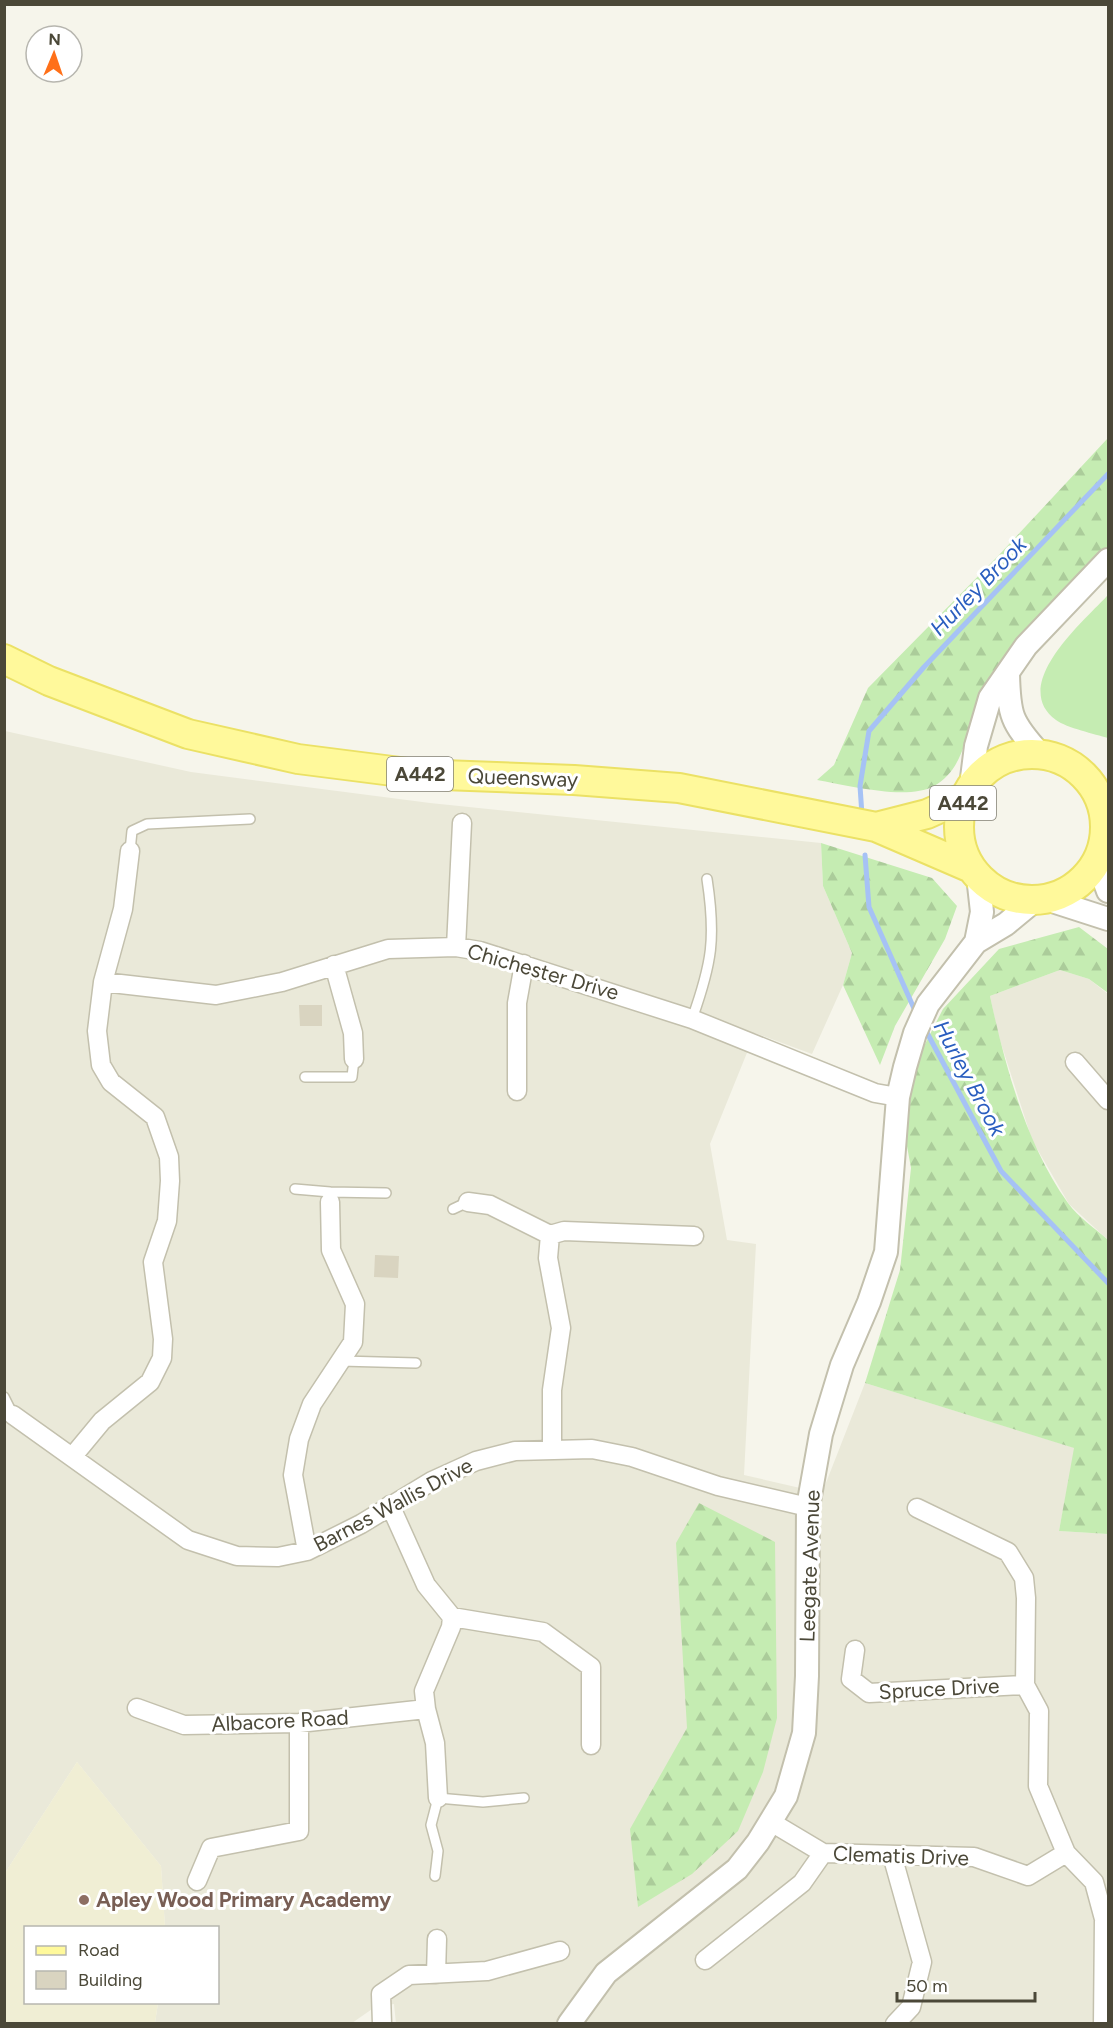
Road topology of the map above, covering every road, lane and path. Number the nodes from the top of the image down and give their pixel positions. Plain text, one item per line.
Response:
1 (1108, 560) edge
2 (4, 659) edge
3 (1008, 674) junction
4 (1039, 753) junction
5 (1079, 770) junction
6 (1108, 780) edge
7 (968, 791) junction
8 (250, 819) dead end
9 (462, 823) dead end
10 (866, 825) junction
11 (1104, 846) edge
12 (130, 851) joint
13 (975, 872) junction
14 (707, 879) dead end
15 (1108, 891) edge
16 (1040, 899) junction
17 (1108, 919) edge
18 (976, 942) junction
19 (456, 947) junction
20 (525, 964) junction
21 (334, 965) junction
22 (103, 982) junction
23 (692, 1019) junction
24 (354, 1059) joint
25 (1075, 1062) dead end
26 (305, 1077) dead end
27 (517, 1091) dead end
28 (898, 1097) junction
29 (1108, 1100) edge
30 (295, 1189) dead end
31 (386, 1193) dead end
32 (330, 1197) junction
33 (461, 1206) dead end
34 (550, 1234) junction
35 (694, 1236) dead end
36 (340, 1361) junction
37 (416, 1363) dead end
38 (4, 1397) edge
39 (13, 1415) joint
40 (552, 1448) junction
41 (73, 1456) junction
42 (390, 1505) junction
43 (808, 1507) junction
44 (917, 1508) dead end
45 (307, 1551) junction
46 (452, 1617) junction
47 (855, 1650) dead end
48 (1025, 1685) junction
49 (137, 1708) dead end
50 (426, 1709) junction
51 (298, 1723) junction
52 (591, 1744) dead end
53 (438, 1798) junction
54 (524, 1798) dead end
55 (771, 1822) junction
56 (1066, 1853) junction
57 (823, 1854) junction
58 (892, 1855) junction
59 (435, 1876) dead end
60 (198, 1881) dead end
61 (437, 1939) dead end
62 (560, 1951) dead end
63 (705, 1960) dead end
64 (436, 1974) junction
65 (382, 2024) edge
66 (569, 2024) edge
67 (895, 2024) edge
68 (1103, 2024) edge

1 - 3 street
2 - 10 main road, Queensway / A442
3 - 4 street
3 - 7 street
4 - 5 main road, A442
4 - 7 main road, A442
5 - 6 main road, A442
5 - 11 main road, A442
7 - 10 main road, A442
7 - 13 main road, A442
8 - 12 lane
9 - 19 street
10 - 13 main road, A442
11 - 15 street
11 - 16 main road
12 - 22 street
13 - 16 main road, A442
13 - 18 street, Leegate Avenue
14 - 23 lane
16 - 17 street
16 - 18 street, Leegate Avenue
18 - 28 street, Leegate Avenue
19 - 20 street, Chichester Drive
19 - 21 street, Chichester Drive
20 - 23 street, Chichester Drive
20 - 27 street
21 - 22 street, Chichester Drive
21 - 24 street
22 - 41 street
23 - 28 street, Chichester Drive
24 - 26 lane
25 - 29 street
28 - 43 street, Leegate Avenue
30 - 32 lane
31 - 32 lane
32 - 36 street
33 - 34 street
34 - 35 street
34 - 40 street
36 - 37 lane
36 - 45 street
38 - 39 lane
39 - 41 street, Barnes Wallis Drive
40 - 42 street, Barnes Wallis Drive
40 - 43 street, Barnes Wallis Drive
41 - 45 street, Barnes Wallis Drive
42 - 45 street, Barnes Wallis Drive
42 - 46 street
43 - 55 street, Leegate Avenue
44 - 48 street
46 - 50 street
46 - 52 street
47 - 48 street, Spruce Drive
48 - 56 street
49 - 51 street, Albacore Road
50 - 51 street, Albacore Road
50 - 53 street
51 - 60 street
53 - 54 lane
53 - 59 lane
55 - 57 street, Clematis Drive
55 - 66 street, Leegate Avenue
56 - 58 street, Clematis Drive
56 - 68 street
57 - 58 street, Clematis Drive
57 - 63 street
58 - 67 street
61 - 64 street
62 - 64 street
64 - 65 street

